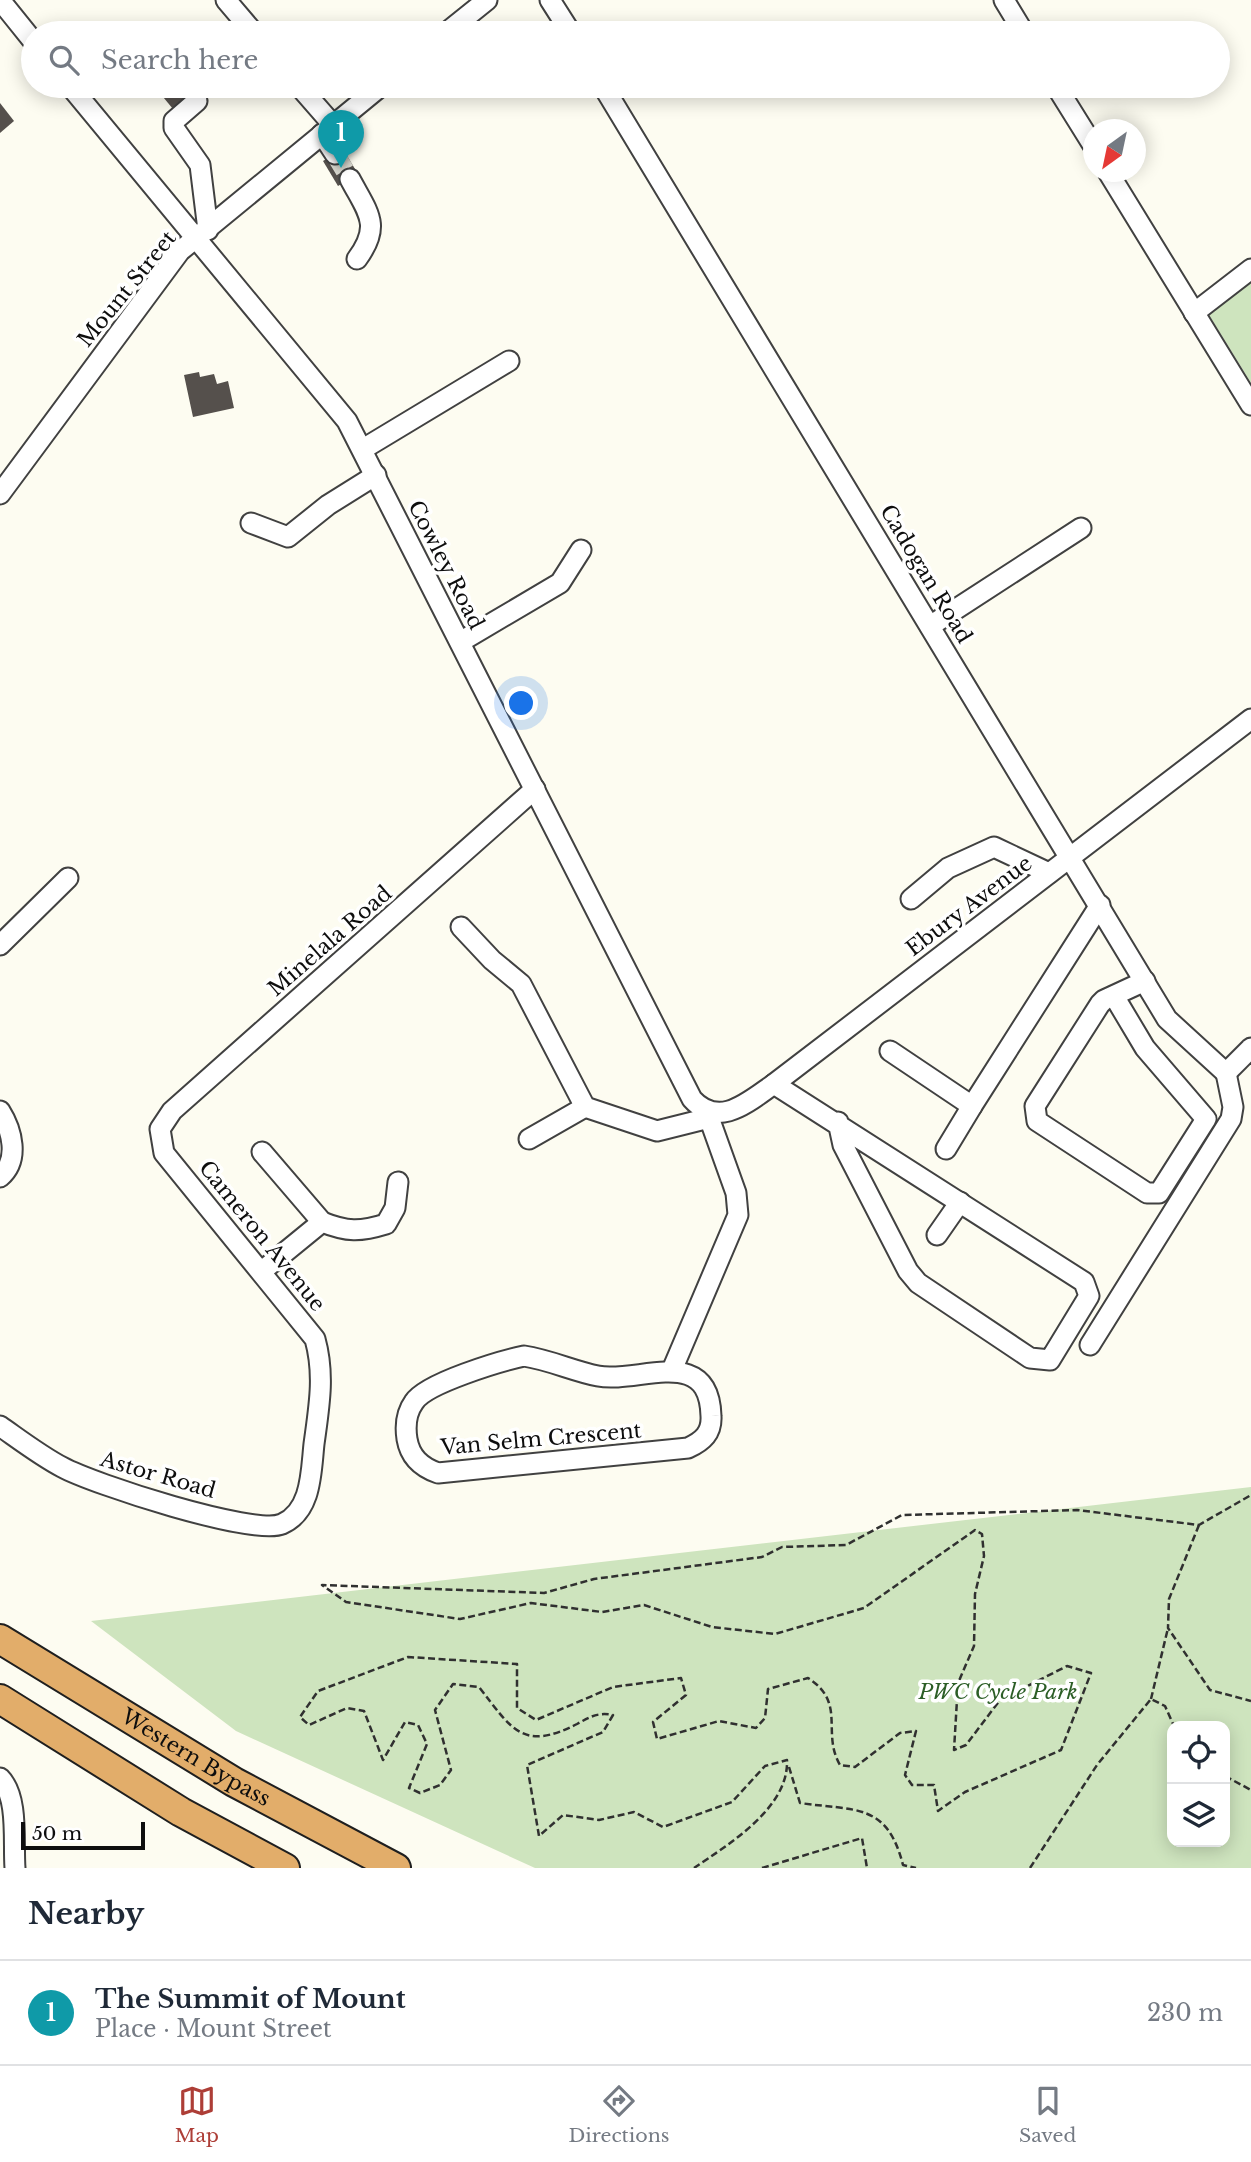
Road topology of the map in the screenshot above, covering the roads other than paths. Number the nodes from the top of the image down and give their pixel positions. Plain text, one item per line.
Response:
1 (0, 0) edge
2 (226, 0) edge
3 (487, 0) edge
4 (550, 0) edge
5 (1004, 0) edge
6 (244, 21) edge
7 (461, 21) edge
8 (563, 21) edge
9 (1017, 21) edge
10 (21, 26) edge
11 (81, 98) edge
12 (307, 98) edge
13 (367, 98) edge
14 (610, 98) edge
15 (1063, 98) edge
16 (197, 101) dead end
17 (1083, 129) edge
18 (327, 130) junction
19 (335, 154) tunnel mouth
20 (350, 179) tunnel mouth
21 (1114, 182) edge
22 (202, 234) junction
23 (357, 259) dead end
24 (1251, 269) edge
25 (1194, 313) junction
26 (509, 361) dead end
27 (1251, 405) edge
28 (363, 449) junction
29 (376, 475) junction
30 (0, 494) edge
31 (251, 523) dead end
32 (1081, 528) dead end
33 (582, 550) dead end
34 (930, 625) junction
35 (460, 642) junction
36 (1251, 719) edge
37 (535, 789) junction
38 (1070, 857) junction
39 (1049, 873) junction
40 (68, 878) dead end
41 (911, 899) dead end
42 (1100, 905) junction
43 (461, 927) dead end
44 (0, 945) edge
45 (1145, 981) junction
46 (1114, 996) junction
47 (1251, 1048) edge
48 (890, 1051) dead end
49 (1226, 1073) junction
50 (774, 1084) junction
51 (972, 1106) junction
52 (585, 1107) junction
53 (0, 1111) edge
54 (708, 1115) junction
55 (838, 1122) junction
56 (160, 1129) joint
57 (529, 1139) dead end
58 (946, 1149) dead end
59 (262, 1152) dead end
60 (3, 1174) edge
61 (398, 1182) dead end
62 (960, 1202) junction
63 (321, 1222) junction
64 (937, 1235) dead end
65 (262, 1271) junction
66 (1090, 1345) dead end
67 (673, 1370) junction
68 (0, 1426) edge
69 (306, 1500) joint
70 (0, 1639) edge
71 (0, 1699) edge
72 (0, 1779) edge
73 (15, 1868) edge
74 (285, 1868) edge
75 (396, 1868) edge

1 - 10 street
2 - 6 street
3 - 7 street
4 - 8 street
5 - 9 street
11 - 22 street, Cowley Road
12 - 18 street
13 - 18 street, Mount Street
14 - 34 street, Cadogan Road
15 - 17 street
16 - 22 street
18 - 19 street
18 - 22 street, Mount Street
20 - 23 street
21 - 25 street
22 - 28 street, Cowley Road
22 - 30 street, Mount Street
24 - 25 street
25 - 27 street
26 - 28 street
28 - 29 street, Cowley Road
29 - 31 street
29 - 35 street, Cowley Road
32 - 34 street
33 - 35 street
34 - 38 street, Cadogan Road
35 - 37 street, Cowley Road
36 - 38 street, Ebury Avenue
37 - 54 street, Cowley Road
37 - 56 street, Minelala Road
38 - 39 street, Ebury Avenue
38 - 42 street, Cadogan Road
39 - 41 street
39 - 50 street, Ebury Avenue
40 - 44 street
42 - 45 street, Cadogan Road
42 - 51 street
43 - 52 street
45 - 46 street
45 - 49 street, Cadogan Road
46 - 46 street
47 - 49 street
48 - 51 street
49 - 66 street
50 - 54 street, Ebury Avenue
50 - 55 street
51 - 58 street
52 - 54 street, Ebury Avenue
52 - 57 street
53 - 60 street
54 - 67 street
55 - 62 street
55 - 62 street
56 - 65 street, Cameron Avenue
59 - 63 street
61 - 63 street
62 - 64 street
63 - 65 street
65 - 69 street, Cameron Avenue
67 - 67 street, Van Selm Crescent
68 - 69 street, Astor Road
70 - 75 highway, Western Bypass
71 - 74 highway
72 - 73 street

